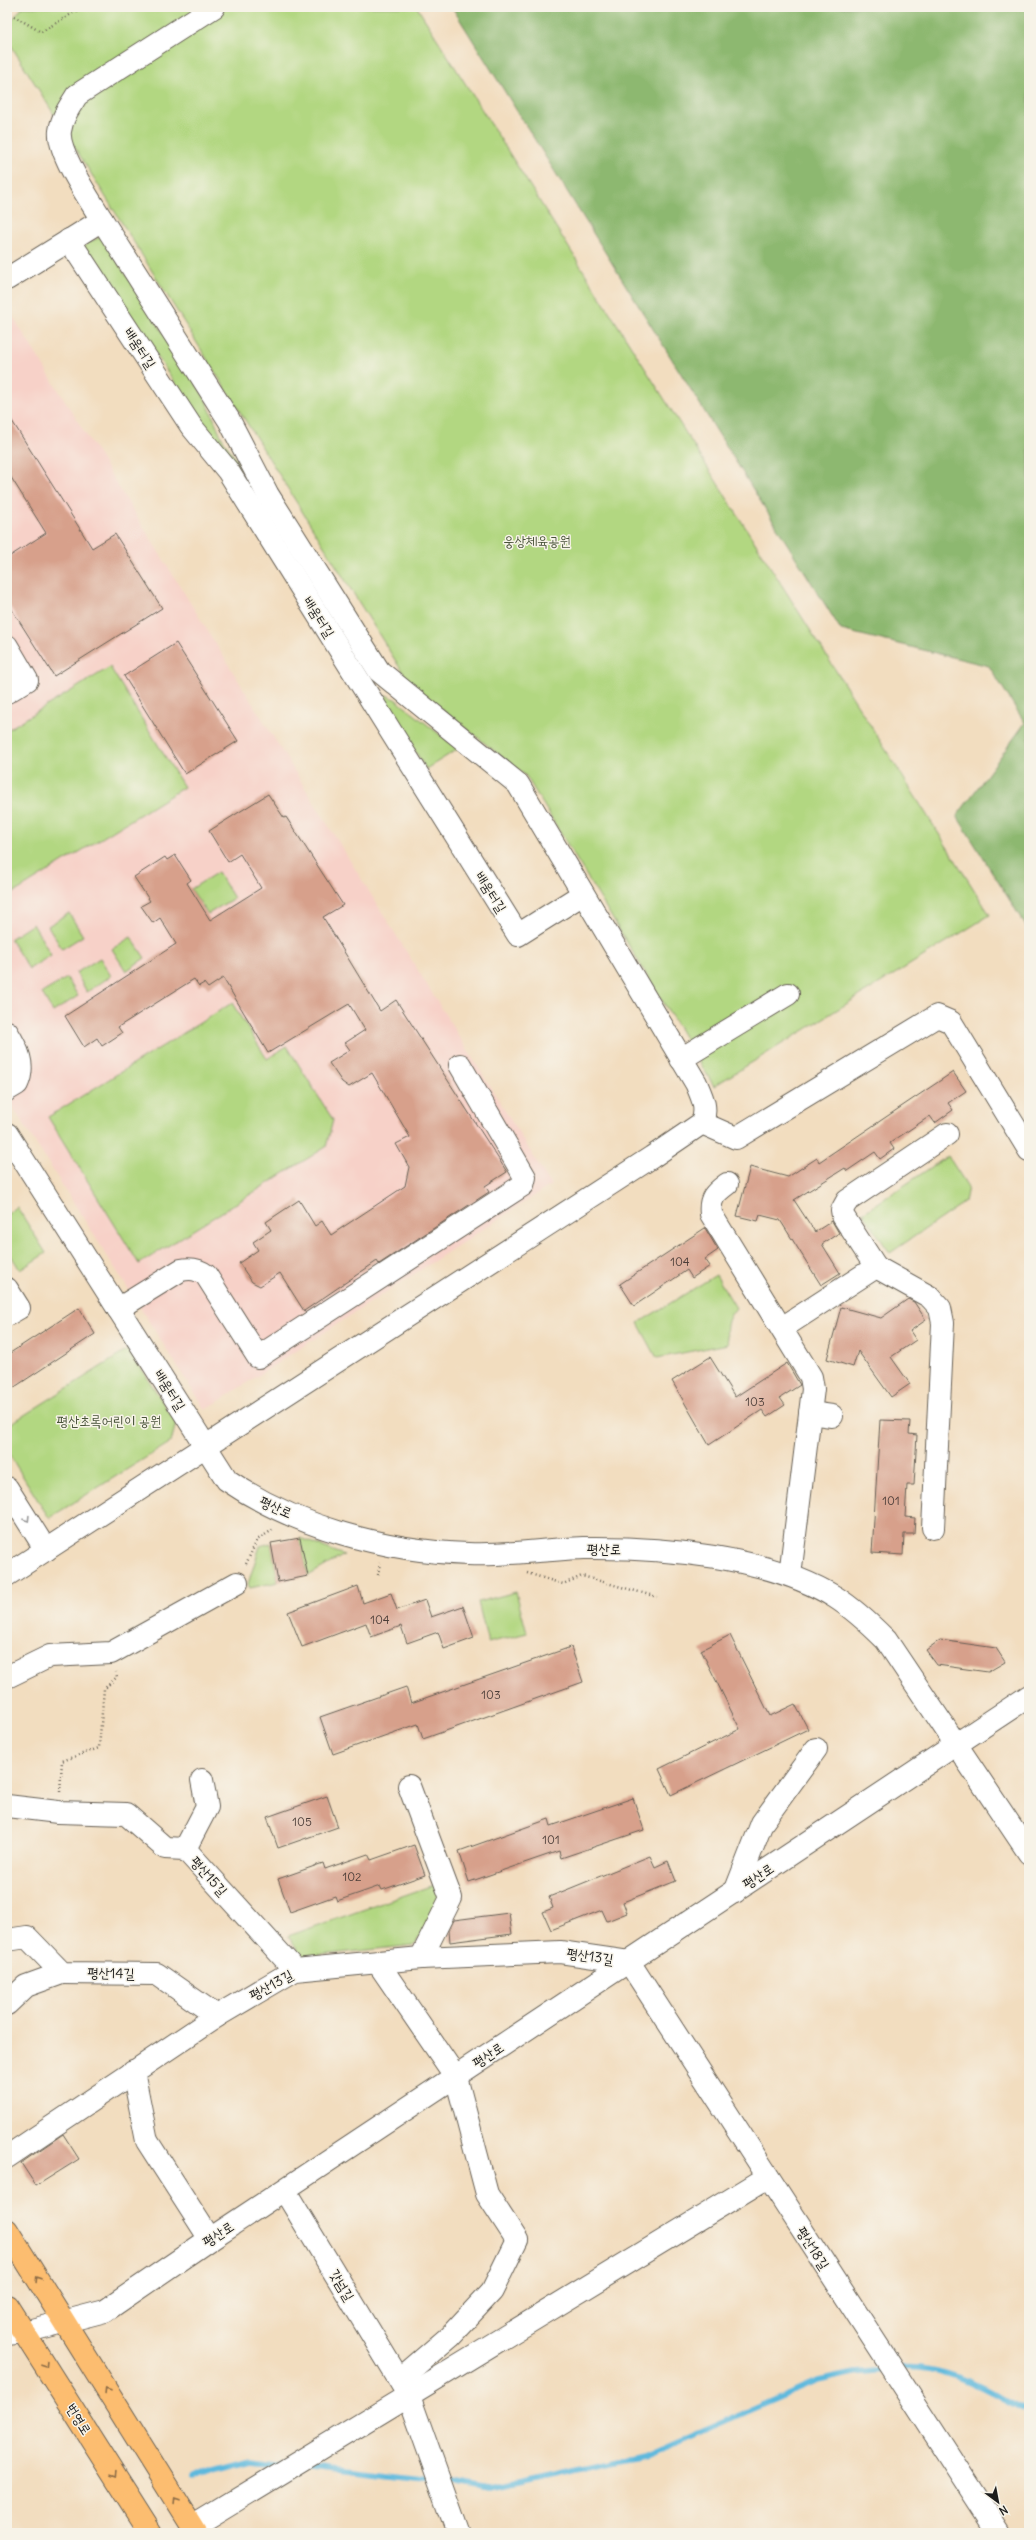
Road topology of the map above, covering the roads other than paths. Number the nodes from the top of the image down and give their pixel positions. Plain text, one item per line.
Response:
1 (214, 7) edge
2 (102, 220) junction
3 (69, 240) junction
4 (7, 279) edge
5 (7, 646) edge
6 (379, 671) junction
7 (360, 683) junction
8 (7, 692) edge
9 (583, 894) junction
10 (788, 994) dead end
11 (7, 1032) edge
12 (681, 1059) junction
13 (460, 1065) dead end
14 (7, 1090) edge
15 (702, 1123) junction
16 (7, 1134) edge
17 (947, 1134) dead end
18 (1029, 1150) edge
19 (727, 1184) dead end
20 (876, 1267) junction
21 (7, 1289) edge
22 (118, 1308) junction
23 (7, 1315) edge
24 (782, 1328) junction
25 (810, 1413) junction
26 (832, 1416) dead end
27 (206, 1447) junction
28 (7, 1488) edge
29 (933, 1528) dead end
30 (46, 1550) junction
31 (7, 1575) edge
32 (790, 1575) junction
33 (237, 1583) road end
34 (7, 1677) edge
35 (1029, 1696) edge
36 (956, 1744) junction
37 (816, 1749) dead end
38 (202, 1780) dead end
39 (409, 1786) dead end
40 (7, 1806) edge
41 (185, 1849) junction
42 (1029, 1853) edge
43 (735, 1892) junction
44 (7, 1940) edge
45 (420, 1958) junction
46 (629, 1962) junction
47 (378, 1963) junction
48 (295, 1970) junction
49 (62, 1973) junction
50 (7, 2004) edge
51 (217, 2016) junction
52 (133, 2071) junction
53 (456, 2077) junction
54 (7, 2157) edge
55 (768, 2177) junction
56 (285, 2191) junction
57 (7, 2230) edge
58 (210, 2239) junction
59 (7, 2306) edge
60 (65, 2322) junction
61 (16, 2333) edge
62 (404, 2387) junction
63 (194, 2530) edge
64 (151, 2533) edge
65 (458, 2533) edge
66 (999, 2533) edge

1 - 2 street, 배움터길
2 - 3 street
2 - 6 street, 배움터길
3 - 4 street
3 - 7 street, 배움터길
5 - 8 street
6 - 7 street
6 - 9 street, 배움터길
7 - 9 street, 배움터길
9 - 12 street, 배움터길
10 - 12 street
11 - 14 street
12 - 15 street, 배움터길
13 - 22 street
15 - 18 street
15 - 27 street
16 - 22 street, 배움터길
17 - 20 street
19 - 24 street
20 - 24 street
20 - 29 street
21 - 23 street
22 - 27 street, 배움터길
24 - 25 street
25 - 26 street
25 - 32 street
27 - 30 street
27 - 32 street, 평산로
28 -> 30 street
30 - 31 street
32 - 36 street, 평산로
33 - 34 street
35 - 36 street, 평산로
36 - 42 street, 평산로
36 - 43 street, 평산로
37 - 43 street
38 - 41 street
39 - 45 street
40 - 41 street, 평산15길
41 - 48 street, 평산15길
43 - 46 street, 평산로
44 - 49 street
45 - 46 street, 평산13길
45 - 47 street, 평산13길
46 - 53 street, 평산로
46 - 55 street, 평산18길
47 - 48 street, 평산13길
47 - 53 street
48 - 51 street, 평산13길
49 - 50 street
49 - 51 street, 평산14길
51 - 52 street, 평산13길
52 - 54 street, 평산13길
52 - 58 street
53 - 56 street, 평산로
53 - 62 street
55 - 62 street
55 - 66 street, 평산18길
56 - 58 street, 평산로
56 - 62 street, 갓넘길
60 -> 57 main road
58 - 60 street, 평산로
59 - 61 main road, 번영로
60 - 61 street, 평산로
63 -> 60 main road
61 -> 64 main road, 번영로
62 - 63 street
62 - 65 street, 갓넘길

